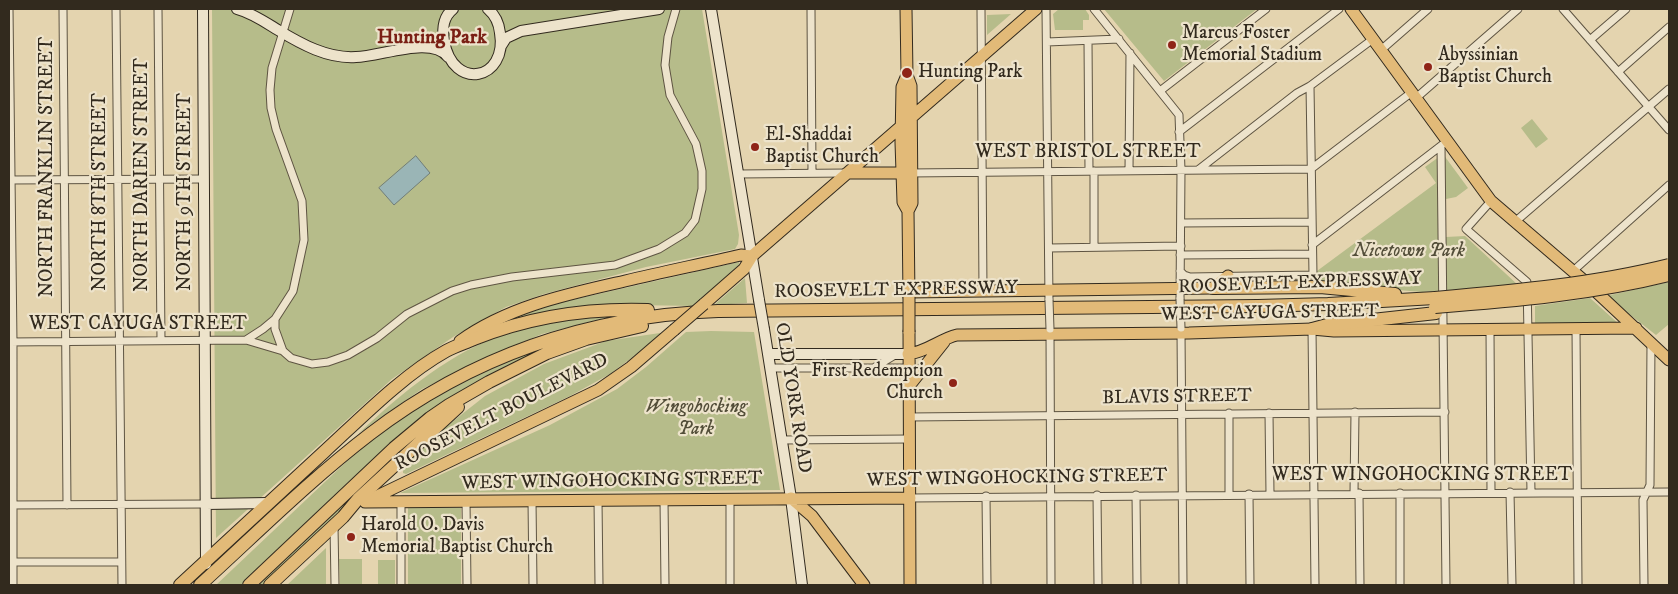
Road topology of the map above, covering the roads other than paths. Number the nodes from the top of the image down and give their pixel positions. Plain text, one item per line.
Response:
1 (9, 9) edge
2 (63, 9) edge
3 (116, 9) edge
4 (158, 9) edge
5 (202, 9) edge
6 (238, 9) edge
7 (290, 9) edge
8 (453, 9) edge
9 (488, 9) edge
10 (658, 9) edge
11 (676, 9) edge
12 (711, 9) edge
13 (811, 9) edge
14 (906, 9) edge
15 (981, 9) edge
16 (1036, 9) edge
17 (1046, 9) edge
18 (1094, 9) edge
19 (1266, 9) edge
20 (1339, 9) edge
21 (1351, 9) edge
22 (1428, 9) edge
23 (1518, 9) edge
24 (1626, 9) edge
25 (1566, 10) edge
26 (497, 21) junction
27 (443, 28) junction
28 (1669, 28) edge
29 (521, 31) junction
30 (282, 32) junction
31 (1119, 39) junction
32 (1373, 39) junction
33 (1590, 40) junction
34 (1088, 41) junction
35 (1047, 42) junction
36 (426, 46) junction
37 (501, 46) junction
38 (1381, 50) junction
39 (1130, 54) junction
40 (448, 57) junction
41 (981, 57) junction
42 (1618, 72) junction
43 (907, 74) junction
44 (1310, 86) junction
45 (1669, 89) edge
46 (1160, 91) junction
47 (1414, 95) junction
48 (1649, 106) junction
49 (912, 116) junction
50 (901, 126) junction
51 (1669, 130) edge
52 (1179, 132) junction
53 (1444, 144) junction
54 (1310, 169) junction
55 (1181, 170) junction
56 (1198, 170) junction
57 (1048, 171) junction
58 (1091, 171) junction
59 (1129, 171) junction
60 (982, 172) junction
61 (812, 173) junction
62 (847, 173) junction
63 (907, 173) junction
64 (738, 174) junction
65 (118, 179) junction
66 (160, 179) junction
67 (202, 179) junction
68 (10, 180) edge
69 (64, 180) junction
70 (1669, 185) edge
71 (1491, 200) junction
72 (1516, 221) junction
73 (1312, 222) junction
74 (1181, 223) junction
75 (1312, 245) junction
76 (1181, 246) junction
77 (1094, 247) junction
78 (1049, 248) junction
79 (1312, 254) junction
80 (1180, 255) junction
81 (752, 256) junction
82 (1669, 265) edge
83 (1180, 271) junction
84 (1573, 271) junction
85 (1669, 275) edge
86 (1228, 276) junction
87 (1213, 288) junction
88 (983, 292) junction
89 (1180, 294) junction
90 (909, 295) junction
91 (1049, 295) junction
92 (1435, 306) junction
93 (693, 312) junction
94 (275, 319) junction
95 (1636, 328) junction
96 (1312, 329) junction
97 (1529, 329) junction
98 (1576, 329) junction
99 (1444, 330) junction
100 (1490, 330) junction
101 (1050, 331) junction
102 (1181, 331) junction
103 (951, 336) junction
104 (160, 340) junction
105 (204, 340) junction
106 (246, 340) junction
107 (65, 341) junction
108 (118, 341) junction
109 (11, 342) edge
110 (1651, 343) junction
111 (447, 350) junction
112 (283, 351) junction
113 (768, 354) junction
114 (895, 354) junction
115 (908, 354) junction
116 (1669, 360) edge
117 (770, 368) junction
118 (874, 368) junction
119 (908, 368) junction
120 (489, 382) junction
121 (909, 386) junction
122 (1355, 412) junction
123 (1445, 412) junction
124 (1229, 413) junction
125 (1269, 413) junction
126 (1313, 413) junction
127 (1181, 414) junction
128 (1050, 415) junction
129 (909, 417) junction
130 (338, 439) junction
131 (909, 439) junction
132 (781, 440) junction
133 (1491, 492) junction
134 (1510, 492) junction
135 (1531, 492) junction
136 (1577, 492) junction
137 (1647, 492) junction
138 (1669, 492) edge
139 (1400, 493) junction
140 (1445, 493) junction
141 (1229, 494) junction
142 (1249, 494) junction
143 (1270, 494) junction
144 (1313, 494) junction
145 (1357, 494) junction
146 (1097, 495) junction
147 (1136, 495) junction
148 (1182, 495) junction
149 (986, 496) junction
150 (1050, 496) junction
151 (294, 498) junction
152 (791, 498) junction
153 (910, 498) junction
154 (730, 499) junction
155 (532, 500) junction
156 (598, 500) junction
157 (664, 500) junction
158 (466, 501) junction
159 (365, 502) junction
160 (400, 502) junction
161 (268, 503) junction
162 (121, 504) junction
163 (206, 504) junction
164 (10, 505) edge
165 (67, 505) junction
166 (338, 521) junction
167 (206, 561) junction
168 (11, 562) edge
169 (121, 562) junction
170 (203, 584) edge
171 (13, 585) edge
172 (122, 585) edge
173 (180, 585) edge
174 (249, 585) edge
175 (270, 585) edge
176 (335, 585) edge
177 (401, 585) edge
178 (467, 585) edge
179 (533, 585) edge
180 (599, 585) edge
181 (665, 585) edge
182 (730, 585) edge
183 (802, 585) edge
184 (864, 585) edge
185 (910, 585) edge
186 (987, 585) edge
187 (1051, 585) edge
188 (1098, 585) edge
189 (1137, 585) edge
190 (1183, 585) edge
191 (1250, 585) edge
192 (1315, 585) edge
193 (1360, 585) edge
194 (1400, 585) edge
195 (1446, 585) edge
196 (1512, 585) edge
197 (1578, 585) edge
198 (1644, 585) edge

1 - 68 street
2 - 69 street, NORTH FRANKLIN STREET
3 - 65 street, NORTH 8TH STREET
4 - 66 street, NORTH DARIEN STREET
5 - 67 street, NORTH 9TH STREET
6 - 30 street
7 - 30 street
8 - 27 street
9 - 26 street
10 - 29 street
11 - 112 street, WEST CAYUGA STREET
12 - 64 street, OLD YORK ROAD
13 - 61 street
14 - 43 main road
15 - 41 street
16 - 41 main road, ROOSEVELT BOULEVARD
17 - 35 street
18 - 31 street
19 - 46 street
20 - 52 street
21 - 32 main road
22 - 38 street
23 - 47 street
24 - 33 street
25 - 33 street
26 - 29 street
26 - 37 street
27 - 36 street
27 - 40 street
28 - 42 street
29 - 37 street
30 - 36 street
30 - 94 street
31 - 34 street
31 - 39 street
32 - 38 main road
32 - 44 street
33 - 42 street
34 - 35 street
34 - 58 street
35 - 57 street
36 - 40 street
37 - 40 street
38 - 47 main road
39 - 46 street
39 - 59 street
41 - 49 main road, ROOSEVELT BOULEVARD
41 - 60 street
42 - 48 street
43 - 49 main road
43 - 50 main road
44 - 54 street
44 - 56 street
45 - 48 street
46 - 52 street
47 - 53 main road
47 - 54 street
48 - 51 street
48 - 72 street
49 - 50 main road, ROOSEVELT BOULEVARD
49 - 63 main road
50 - 62 main road, ROOSEVELT BOULEVARD
50 - 63 main road
52 - 55 street
53 - 71 main road
53 - 75 street
53 - 99 street
54 - 56 street, WEST BRISTOL STREET
54 - 73 street
55 - 56 street, WEST BRISTOL STREET
55 - 59 street, WEST BRISTOL STREET
55 - 74 street
57 - 58 street, WEST BRISTOL STREET
57 - 60 street, WEST BRISTOL STREET
57 - 78 street
58 - 59 street, WEST BRISTOL STREET
58 - 77 street
60 - 63 street, WEST BRISTOL STREET
60 - 88 street
61 - 62 street, WEST BRISTOL STREET
61 - 64 street, WEST BRISTOL STREET
62 - 63 main road, WEST BRISTOL STREET
62 - 81 main road, ROOSEVELT BOULEVARD
63 - 90 main road
64 - 81 street, OLD YORK ROAD
65 - 66 street
65 - 69 street
65 - 108 street, NORTH 8TH STREET
66 - 67 street
66 - 104 street, NORTH DARIEN STREET
67 - 105 street, NORTH 9TH STREET
68 - 69 street
68 - 109 street
69 - 107 street, NORTH FRANKLIN STREET
70 - 84 street
71 - 72 main road
71 - 97 street
72 - 84 main road
73 - 74 street
73 - 75 street
74 - 76 street
75 - 79 street
76 - 77 street
76 - 80 street
77 - 78 street
78 - 91 street
79 - 80 street
79 - 86 street
80 - 83 street
81 - 111 main road
81 - 113 street, OLD YORK ROAD, bridge
81 - 159 main road, ROOSEVELT BOULEVARD, bridge
82 - 92 highway, ROOSEVELT EXPRESSWAY, bridge
83 - 86 street
83 - 89 street
84 - 95 main road
85 - 92 highway, ROOSEVELT EXPRESSWAY, bridge
86 - 87 main road
87 - 89 main road
87 - 92 highway
88 - 90 main road
88 - 91 main road
89 - 91 main road
89 - 102 street, bridge
90 - 115 main road, bridge
91 - 101 street, bridge
92 - 93 highway, ROOSEVELT EXPRESSWAY
92 - 96 highway
92 - 120 highway, ROOSEVELT EXPRESSWAY
93 - 111 highway
93 - 151 highway, ROOSEVELT EXPRESSWAY
94 - 106 street
94 - 112 street
95 - 98 main road, WEST CAYUGA STREET
95 - 110 main road
96 - 99 main road, WEST CAYUGA STREET
96 - 102 main road, WEST CAYUGA STREET
96 - 126 street
97 - 98 main road, WEST CAYUGA STREET
97 - 100 main road, WEST CAYUGA STREET
97 - 135 street
98 - 136 street
99 - 100 main road, WEST CAYUGA STREET
99 - 123 street
100 - 133 street
101 - 102 main road, WEST CAYUGA STREET
101 - 103 main road, WEST CAYUGA STREET
101 - 128 street
102 - 127 street
103 - 115 main road, WEST CAYUGA STREET
103 - 121 main road
104 - 105 street, WEST CAYUGA STREET
104 - 108 street, WEST CAYUGA STREET
105 - 106 street, WEST CAYUGA STREET
105 - 163 street, NORTH 9TH STREET
106 - 112 street, WEST CAYUGA STREET
107 - 108 street, WEST CAYUGA STREET
107 - 109 street, WEST CAYUGA STREET
107 - 165 street, NORTH FRANKLIN STREET
108 - 162 street, NORTH 8TH STREET
109 - 164 street
110 - 116 main road
110 - 137 street
111 - 130 highway
113 - 114 street
113 - 117 street, OLD YORK ROAD
114 - 115 street
114 - 118 street
115 - 119 main road
117 - 118 street
117 - 132 street, OLD YORK ROAD
118 - 119 street
119 - 121 main road
120 - 166 highway
120 - 174 highway, ROOSEVELT EXPRESSWAY
121 - 129 main road
122 - 123 street, BLAVIS STREET
122 - 126 street, BLAVIS STREET
122 - 145 street
123 - 140 street
124 - 125 street, BLAVIS STREET
124 - 127 street, BLAVIS STREET
124 - 141 street
125 - 126 street, BLAVIS STREET
125 - 143 street
126 - 144 street
127 - 128 street, BLAVIS STREET
127 - 148 street
128 - 129 street, BLAVIS STREET
128 - 150 street
129 - 131 main road
130 - 151 highway
130 - 161 highway
131 - 132 street
131 - 153 main road
132 - 152 street, OLD YORK ROAD
133 - 134 street, WEST WINGOHOCKING STREET
133 - 140 street, WEST WINGOHOCKING STREET
134 - 135 street, WEST WINGOHOCKING STREET
134 - 196 street
135 - 136 street, WEST WINGOHOCKING STREET
136 - 137 street, WEST WINGOHOCKING STREET
136 - 197 street
137 - 138 street, WEST WINGOHOCKING STREET
137 - 198 street
139 - 140 street, WEST WINGOHOCKING STREET
139 - 145 street, WEST WINGOHOCKING STREET
139 - 194 street
140 - 195 street
141 - 142 street, WEST WINGOHOCKING STREET
141 - 148 street, WEST WINGOHOCKING STREET
142 - 143 street, WEST WINGOHOCKING STREET
142 - 191 street
143 - 144 street, WEST WINGOHOCKING STREET
144 - 145 street, WEST WINGOHOCKING STREET
144 - 192 street
145 - 193 street
146 - 147 street, WEST WINGOHOCKING STREET
146 - 150 street, WEST WINGOHOCKING STREET
146 - 188 street
147 - 148 street, WEST WINGOHOCKING STREET
147 - 189 street
148 - 190 street
149 - 150 street, WEST WINGOHOCKING STREET
149 - 153 street, WEST WINGOHOCKING STREET
149 - 186 street
150 - 187 street
151 - 170 highway, ROOSEVELT EXPRESSWAY
152 - 153 main road, WEST WINGOHOCKING STREET
152 - 154 main road, WEST WINGOHOCKING STREET
152 - 183 street, OLD YORK ROAD
152 - 184 main road
153 - 185 main road
154 - 157 main road, WEST WINGOHOCKING STREET
154 - 182 street
155 - 156 main road, WEST WINGOHOCKING STREET
155 - 158 main road, WEST WINGOHOCKING STREET
155 - 179 street
156 - 157 main road, WEST WINGOHOCKING STREET
156 - 180 street
157 - 181 street
158 - 160 main road, WEST WINGOHOCKING STREET
158 - 178 street
159 - 160 main road, WEST WINGOHOCKING STREET
159 - 166 main road, ROOSEVELT BOULEVARD
160 - 177 street
161 - 163 street
161 - 167 highway
162 - 163 street
162 - 165 street
162 - 169 street, NORTH 8TH STREET
163 - 167 street, NORTH 9TH STREET
164 - 165 street
164 - 168 street
166 - 175 highway, ROOSEVELT BOULEVARD
166 - 176 street
167 - 170 street, NORTH 9TH STREET
167 - 173 highway
168 - 169 street
168 - 171 street
169 - 172 street, NORTH 8TH STREET

